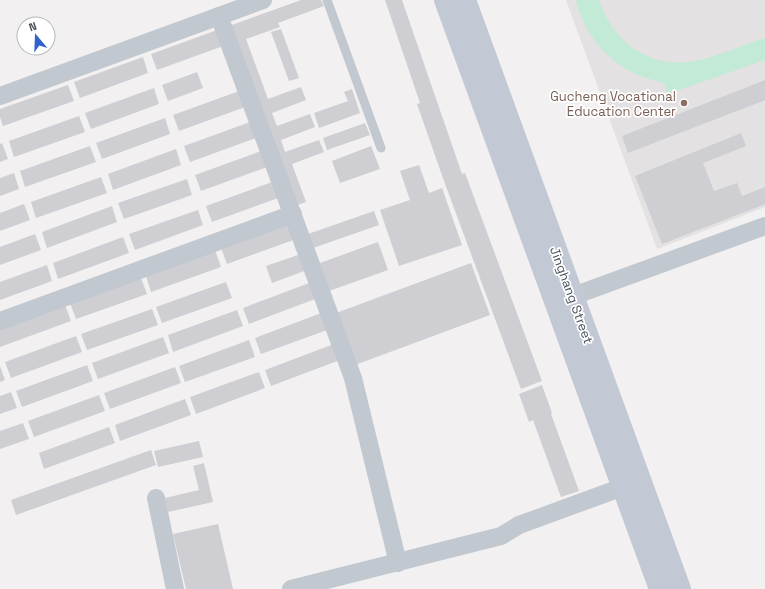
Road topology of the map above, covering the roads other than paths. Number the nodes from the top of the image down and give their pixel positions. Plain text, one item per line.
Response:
1 (263, 0) edge
2 (327, 0) edge
3 (446, 0) edge
4 (465, 0) edge
5 (219, 16) junction
6 (0, 96) edge
7 (381, 148) dead end
8 (293, 214) junction
9 (765, 226) edge
10 (573, 296) junction
11 (0, 321) edge
12 (623, 487) junction
13 (156, 498) dead end
14 (398, 563) junction
15 (175, 589) edge
16 (291, 589) edge
17 (660, 589) edge
18 (680, 589) edge

1 - 5 street
2 - 7 lane
3 - 12 main road, Jinghang Street
4 - 10 main road, Jinghang Street
5 - 6 street
5 - 8 street
8 - 11 street
8 - 14 street
9 - 10 street
10 - 18 main road, Jinghang Street
12 - 14 street
12 - 17 main road, Jinghang Street
13 - 15 street
14 - 16 street

